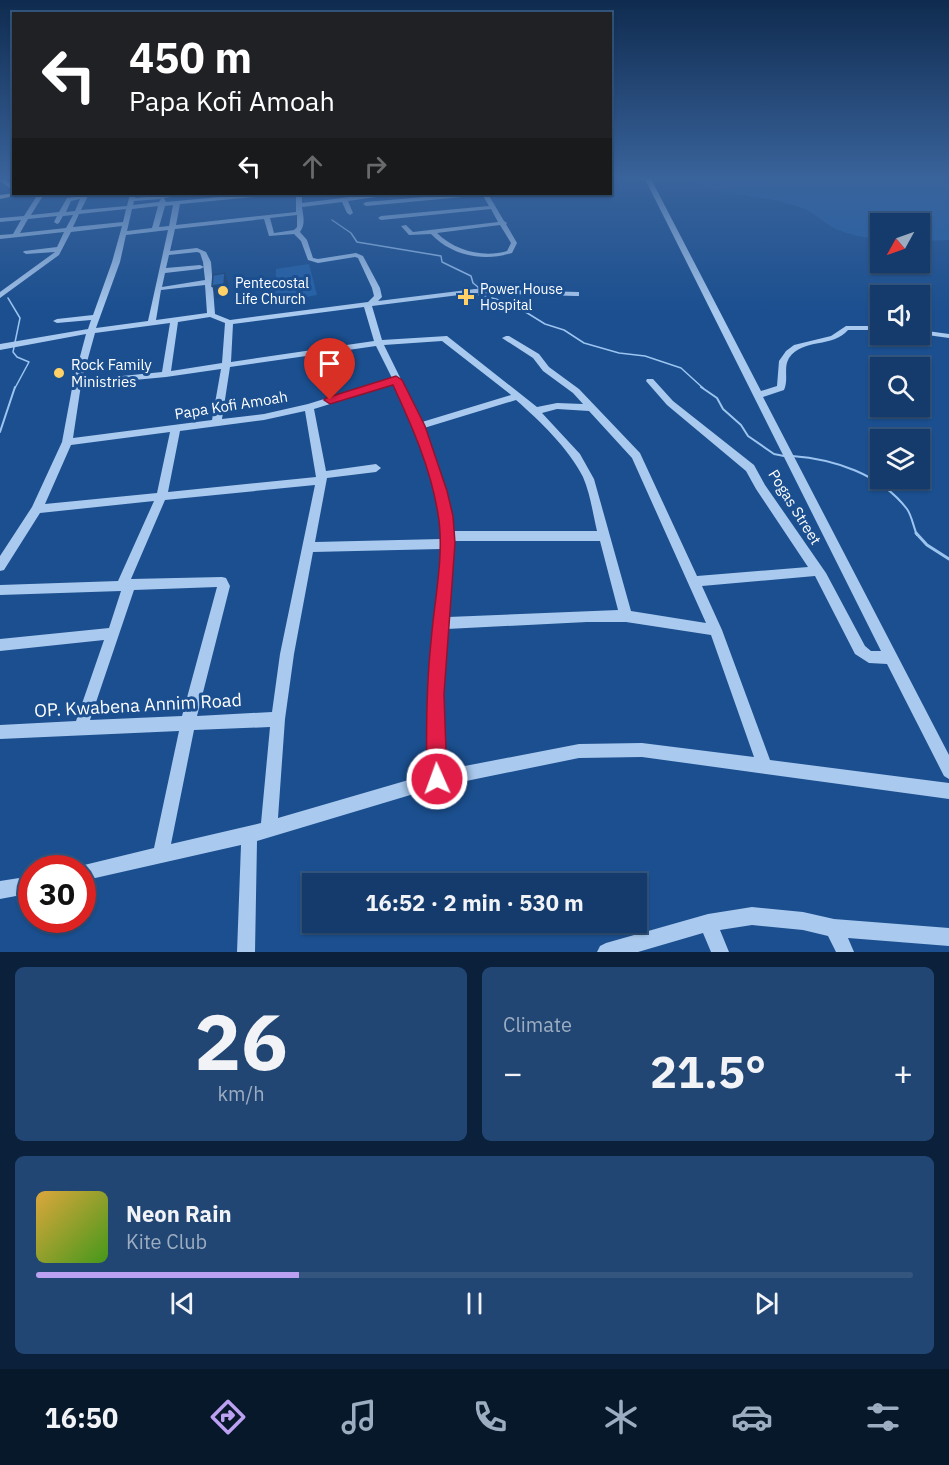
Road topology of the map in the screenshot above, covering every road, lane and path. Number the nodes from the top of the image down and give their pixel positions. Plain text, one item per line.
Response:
1 (23, 223) edge
2 (73, 223) edge
3 (125, 223) edge
4 (157, 223) edge
5 (174, 223) edge
6 (207, 223) edge
7 (268, 223) edge
8 (300, 223) edge
9 (501, 223) edge
10 (504, 223) edge
11 (671, 223) edge
12 (404, 226) dead end
13 (173, 227) junction
14 (124, 228) junction
15 (155, 229) junction
16 (70, 230) junction
17 (296, 232) junction
18 (433, 232) junction
19 (15, 235) junction
20 (0, 237) edge
21 (60, 249) junction
22 (26, 252) dead end
23 (168, 253) junction
24 (200, 267) dead end
25 (162, 271) junction
26 (208, 282) junction
27 (164, 289) dead end
28 (576, 294) dead end
29 (0, 296) edge
30 (368, 306) junction
31 (211, 315) junction
32 (96, 317) junction
33 (174, 320) junction
34 (57, 321) dead end
35 (229, 322) junction
36 (152, 323) junction
37 (870, 328) edge
38 (90, 331) junction
39 (930, 333) edge
40 (949, 336) edge
41 (506, 338) dead end
42 (379, 343) junction
43 (0, 347) edge
44 (226, 366) junction
45 (166, 374) junction
46 (396, 380) junction
47 (650, 381) dead end
48 (77, 383) junction
49 (759, 395) junction
50 (518, 396) junction
51 (309, 407) junction
52 (592, 408) junction
53 (535, 411) junction
54 (216, 424) junction
55 (419, 426) junction
56 (176, 429) junction
57 (67, 442) junction
58 (376, 468) dead end
59 (322, 477) junction
60 (161, 497) junction
61 (37, 509) junction
62 (604, 537) junction
63 (447, 540) junction
64 (309, 547) junction
65 (0, 566) edge
66 (817, 571) junction
67 (694, 582) junction
68 (126, 584) junction
69 (0, 590) edge
70 (626, 616) junction
71 (442, 624) junction
72 (716, 630) junction
73 (114, 633) junction
74 (0, 645) edge
75 (892, 658) junction
76 (278, 719) junction
77 (188, 722) junction
78 (81, 726) junction
79 (0, 732) edge
80 (765, 766) junction
81 (949, 771) edge
82 (437, 779) junction
83 (949, 791) edge
84 (269, 829) junction
85 (249, 835) junction
86 (161, 854) junction
87 (96, 870) edge
88 (18, 887) edge
89 (0, 890) edge
90 (708, 923) junction
91 (834, 928) junction
92 (949, 937) edge
93 (246, 952) edge
94 (606, 952) edge
95 (720, 952) edge
96 (845, 952) edge

1 - 19 street
2 - 16 street
3 - 14 street
4 - 15 street
5 - 13 street
6 - 13 street
7 - 17 street
8 - 17 street
9 - 18 street
10 - 18 street
11 - 49 street
12 - 18 street
13 - 15 street
13 - 23 street
14 - 15 street
14 - 16 street
14 - 32 street
16 - 19 street
16 - 21 street
17 - 30 street
19 - 20 street
21 - 22 street
21 - 29 street
23 - 25 street
23 - 26 street
24 - 25 street
25 - 36 street
26 - 27 street
26 - 31 street
28 - 30 street
30 - 35 street
30 - 42 street
31 - 33 street
31 - 35 street
32 - 34 street
32 - 38 street
33 - 36 street
33 - 45 street
35 - 44 street
36 - 38 street
37 - 49 street
38 - 43 street
38 - 48 street
39 - 40 street
41 - 52 street
42 - 44 street
42 - 46 street
42 - 50 street
44 - 45 street
44 - 54 street
45 - 48 street
46 - 51 street, Papa Kofi Amoah
46 - 55 street
47 - 66 street, Pogas Street
48 - 57 street
49 - 75 street
50 - 53 street
50 - 55 street
51 - 54 street, Papa Kofi Amoah
51 - 59 street
52 - 53 street
52 - 67 street
53 - 62 street
54 - 56 street, Papa Kofi Amoah
55 - 63 street
56 - 57 street, Papa Kofi Amoah
56 - 60 street
57 - 61 street
58 - 59 street
59 - 60 street
59 - 64 street
60 - 61 street
60 - 68 street
61 - 65 street
62 - 63 street
62 - 70 street
63 - 64 street
63 - 71 street
64 - 76 street
66 - 67 street
66 - 75 street, Pogas Street
67 - 72 street
68 - 69 street
68 - 73 street
68 - 77 street
70 - 71 street
70 - 72 street
71 - 82 street
72 - 80 street
73 - 74 street
73 - 78 street
75 - 81 street
76 - 77 street, OP. Kwabena Annim Road
76 - 84 street
77 - 78 street, OP. Kwabena Annim Road
77 - 86 street
78 - 79 street, OP. Kwabena Annim Road
80 - 82 street
80 - 83 street
82 - 84 street
84 - 85 street
85 - 86 street
85 - 93 street
86 - 87 street
88 - 89 street
90 - 91 street
90 - 94 street
90 - 95 street
91 - 92 street
91 - 96 street

